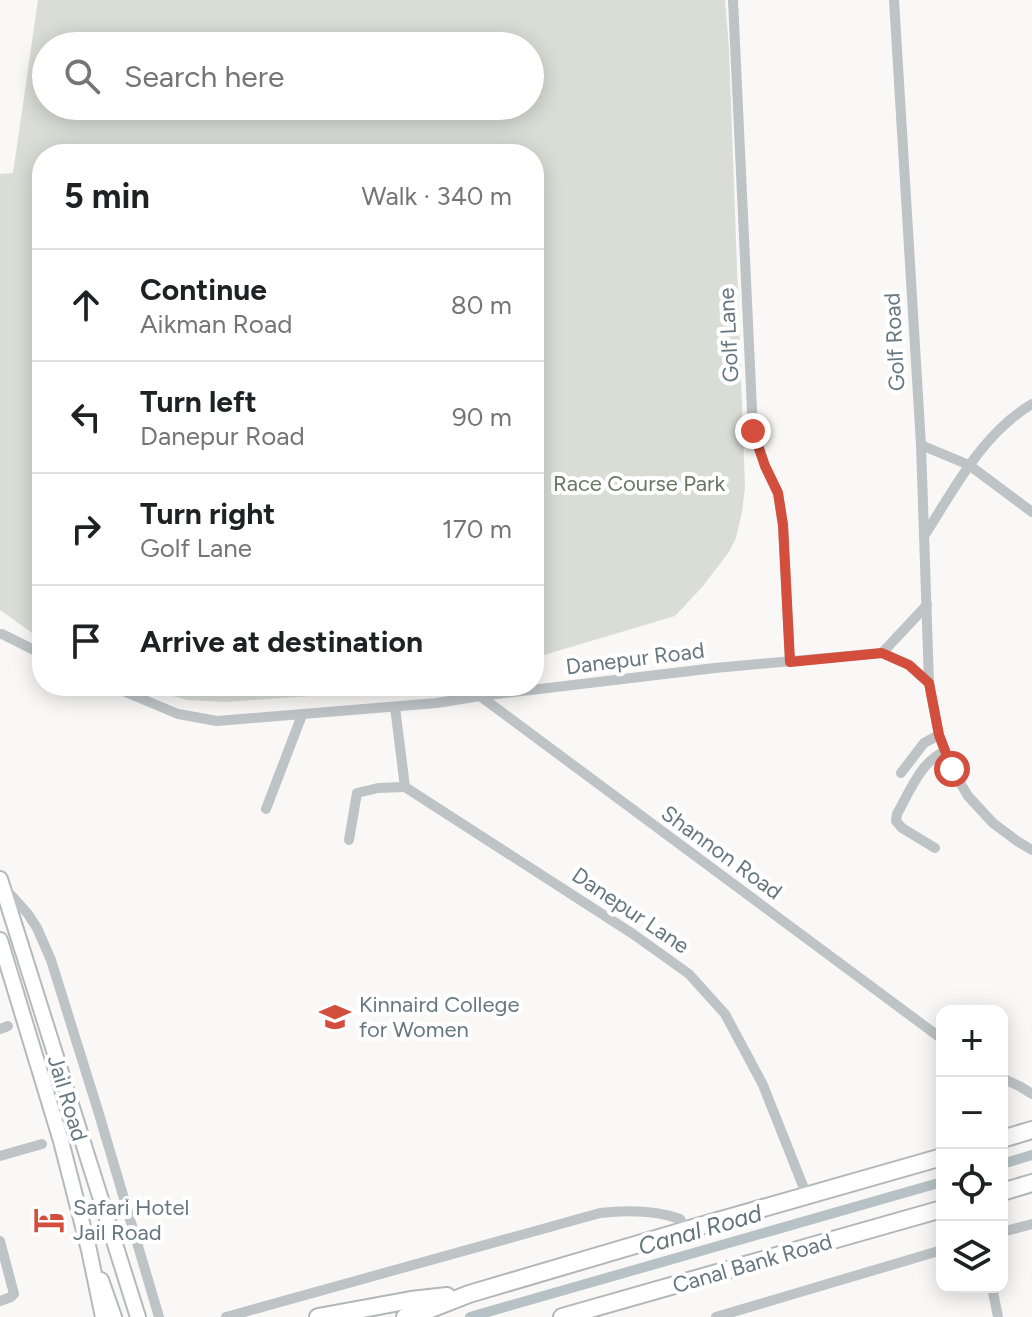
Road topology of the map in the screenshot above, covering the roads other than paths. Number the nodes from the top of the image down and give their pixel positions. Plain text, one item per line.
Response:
1 (733, 0) edge
2 (894, 0) edge
3 (1032, 404) edge
4 (921, 445) junction
5 (969, 465) junction
6 (1032, 512) edge
7 (923, 537) junction
8 (927, 605) junction
9 (1, 633) edge
10 (32, 649) edge
11 (882, 653) junction
12 (790, 662) junction
13 (929, 683) junction
14 (544, 688) edge
15 (135, 696) edge
16 (480, 696) joint
17 (395, 707) junction
18 (302, 715) junction
19 (939, 735) junction
20 (945, 751) junction
21 (901, 773) dead end
22 (405, 787) junction
23 (266, 809) dead end
24 (349, 840) dead end
25 (935, 848) dead end
26 (1032, 850) edge
27 (1, 882) edge
28 (0, 940) edge
29 (936, 1035) edge
30 (1008, 1081) edge
31 (1032, 1094) edge
32 (1032, 1130) edge
33 (1008, 1137) edge
34 (42, 1144) dead end
35 (0, 1156) edge
36 (936, 1159) edge
37 (1032, 1183) edge
38 (1008, 1190) edge
39 (807, 1196) junction
40 (936, 1211) edge
41 (1032, 1224) edge
42 (686, 1230) junction
43 (1008, 1230) edge
44 (0, 1241) edge
45 (89, 1250) junction
46 (936, 1252) edge
47 (127, 1281) junction
48 (993, 1293) edge
49 (469, 1294) junction
50 (0, 1301) edge
51 (103, 1317) edge
52 (114, 1317) edge
53 (130, 1317) edge
54 (138, 1317) edge
55 (159, 1317) edge
56 (226, 1317) edge
57 (318, 1317) edge
58 (405, 1317) edge
59 (562, 1317) edge
60 (716, 1317) edge
61 (998, 1317) edge

1 - 12 street, Golf Lane
2 - 4 street, Golf Road
3 - 5 street
4 - 5 street
4 - 7 street, Golf Road
5 - 6 street
5 - 7 street
7 - 8 street, Golf Road
8 - 11 street
8 - 13 street, Golf Road
9 - 10 street
11 - 12 street, Danepur Road
11 - 13 street
12 - 14 street, Danepur Road
13 - 19 street, Golf Road
15 - 18 street, Danepur Road
16 - 17 street, Danepur Road
16 - 29 street, Shannon Road
17 - 18 street, Danepur Road
17 - 22 street
18 - 23 street
19 - 20 street, Golf Road
19 - 21 street
20 - 25 street
20 - 26 street, Golf Road
22 - 24 street
22 - 39 street, Danepur Lane
27 - 47 main road, Jail Road
27 - 55 street
28 - 45 main road, Jail Road
30 - 31 street
32 - 33 highway
34 - 35 street
36 - 39 highway
37 - 38 highway
39 - 42 highway
40 - 59 highway, Canal Bank Road
41 - 43 street
42 - 49 highway
42 - 56 street
44 - 50 street
45 - 51 main road, Jail Road
45 - 52 main road
46 - 60 street
47 - 53 main road
47 - 54 main road, Jail Road
48 - 61 street
49 - 57 highway
49 - 58 highway

